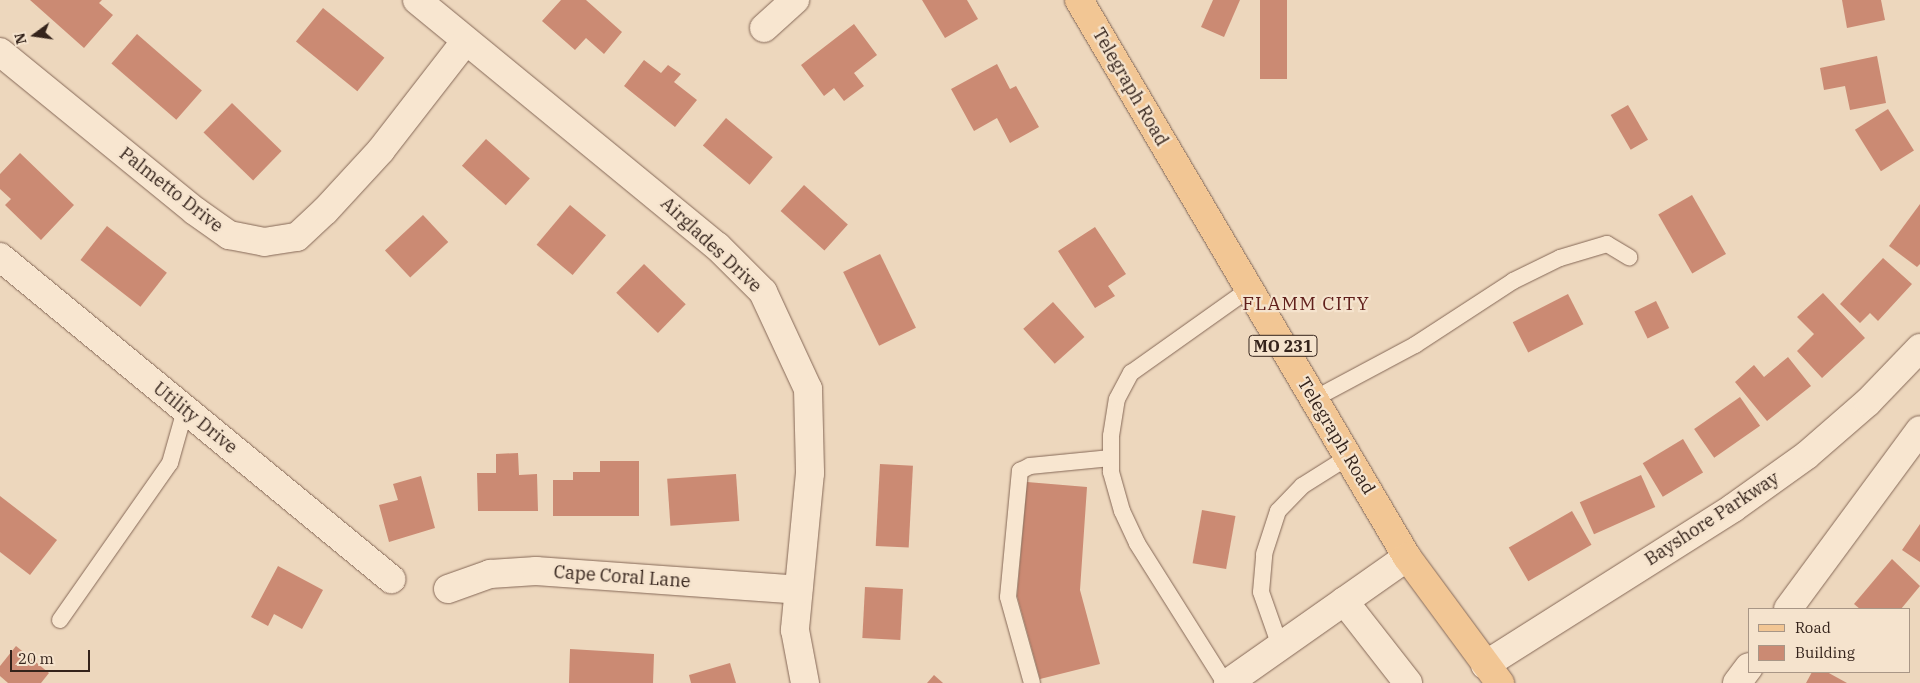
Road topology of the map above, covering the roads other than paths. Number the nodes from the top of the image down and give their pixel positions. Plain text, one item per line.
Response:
1 (417, 0) edge
2 (795, 0) edge
3 (1079, 0) edge
4 (764, 28) dead end
5 (464, 42) junction
6 (0, 52) edge
7 (1629, 256) dead end
8 (0, 257) edge
9 (1249, 290) junction
10 (1920, 348) edge
11 (1314, 400) junction
12 (185, 410) junction
13 (1920, 430) edge
14 (1348, 457) junction
15 (1111, 458) junction
16 (1407, 557) junction
17 (391, 579) dead end
18 (448, 589) dead end
19 (798, 590) junction
20 (1344, 601) junction
21 (1789, 608) edge
22 (60, 620) dead end
23 (1280, 646) junction
24 (1748, 667) edge
25 (1493, 674) edge
26 (805, 683) edge
27 (1032, 683) edge
28 (1226, 683) edge
29 (1408, 683) edge
30 (1737, 683) edge

1 - 5 street, Airglades Drive
2 - 4 street
3 - 9 main road, Telegraph Road / MO 231
5 - 6 street, Palmetto Drive
5 - 19 street, Airglades Drive
7 - 11 lane
8 - 12 street, Utility Drive
9 - 11 main road, Telegraph Road / MO 231
9 - 15 lane
10 - 25 street, Bayshore Parkway
11 - 14 main road, Telegraph Road / MO 231
12 - 17 street, Utility Drive
12 - 22 lane
13 - 21 street
14 - 16 main road, Telegraph Road / MO 231
14 - 23 lane
15 - 27 lane
15 - 28 lane
16 - 20 street
16 - 25 main road, Telegraph Road / MO 231
18 - 19 street, Cape Coral Lane
19 - 26 street, Airglades Drive
20 - 23 street
20 - 29 street
23 - 28 street
24 - 30 street

